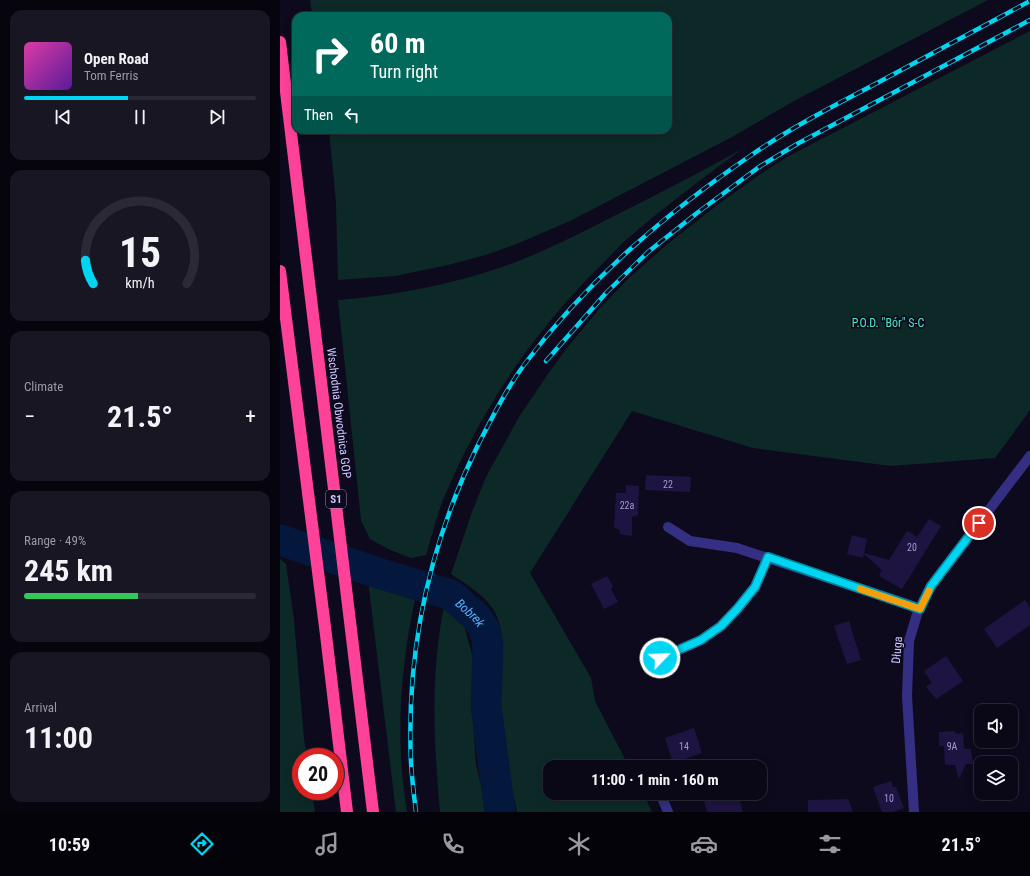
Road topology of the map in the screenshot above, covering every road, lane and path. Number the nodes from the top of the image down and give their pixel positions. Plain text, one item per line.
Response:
1 (280, 42) edge
2 (280, 271) edge
3 (1030, 456) edge
4 (668, 527) dead end
5 (768, 557) junction
6 (920, 609) junction
7 (660, 658) dead end
8 (663, 800) edge
9 (347, 812) edge
10 (373, 812) edge
11 (668, 812) edge
12 (914, 812) edge

1 - 10 highway, Wschodnia Obwodnica GOP / S1
2 - 9 highway, S1
3 - 6 street, Długa
4 - 5 street
5 - 6 street
5 - 7 street
6 - 12 street, Długa
8 - 11 street

